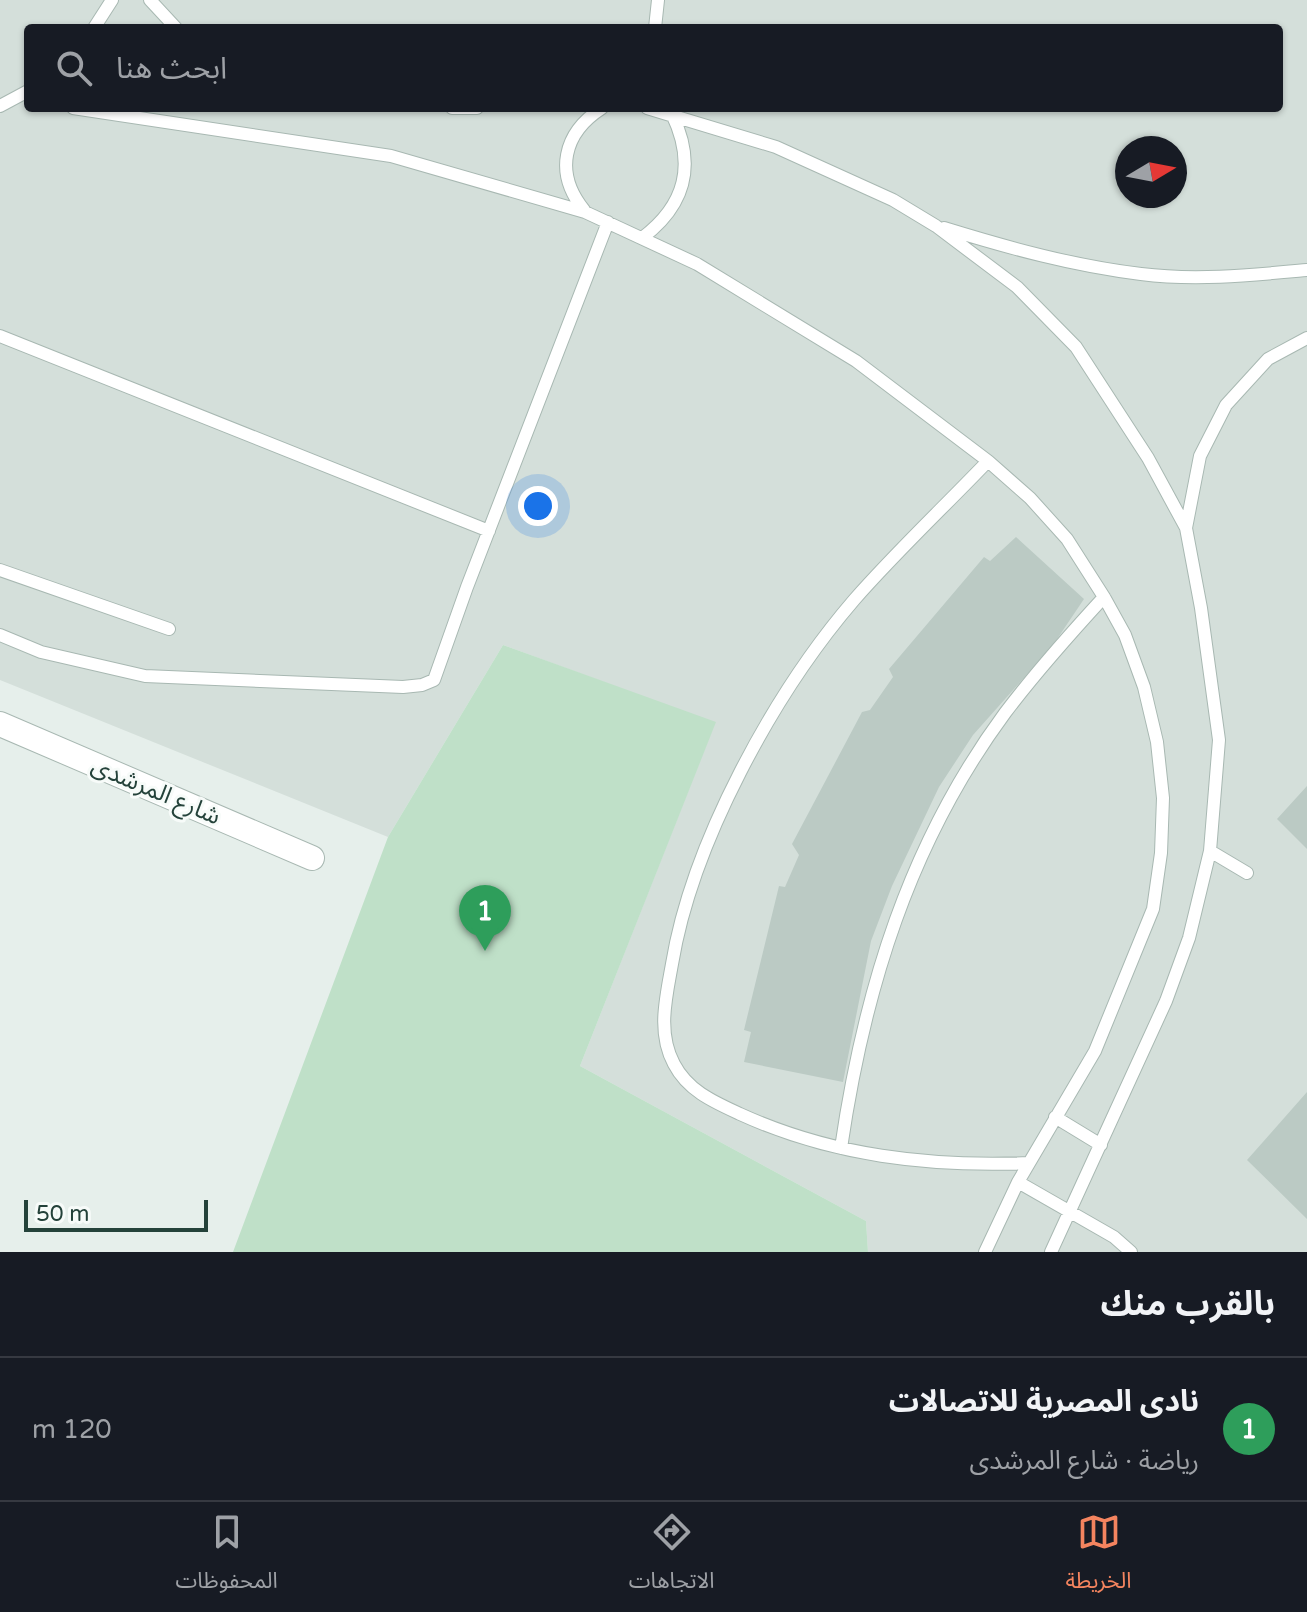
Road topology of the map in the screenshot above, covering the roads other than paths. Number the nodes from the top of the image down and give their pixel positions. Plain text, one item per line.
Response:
1 (112, 0) edge
2 (150, 0) edge
3 (658, 0) edge
4 (97, 24) edge
5 (172, 24) edge
6 (655, 24) edge
7 (24, 93) edge
8 (13, 99) junction
9 (24, 101) edge
10 (0, 106) edge
11 (100, 112) edge
12 (597, 112) edge
13 (664, 112) edge
14 (672, 114) junction
15 (585, 212) junction
16 (608, 222) junction
17 (936, 226) junction
18 (642, 238) junction
19 (1307, 270) edge
20 (0, 336) edge
21 (1307, 338) edge
22 (988, 461) junction
23 (1186, 528) junction
24 (489, 531) junction
25 (0, 570) edge
26 (1104, 597) junction
27 (169, 629) dead end
28 (0, 635) edge
29 (0, 724) edge
30 (1210, 851) junction
31 (312, 858) dead end
32 (1247, 873) dead end
33 (1055, 1117) junction
34 (1101, 1145) junction
35 (841, 1148) junction
36 (1029, 1163) junction
37 (1018, 1182) junction
38 (1070, 1210) junction
39 (985, 1252) edge
40 (1051, 1252) edge
41 (1131, 1252) edge

1 - 4 lane
2 - 5 lane
3 - 6 lane
7 - 8 lane
8 - 9 lane
8 - 10 lane
11 - 15 lane
12 - 15 lane
13 - 14 lane
14 - 17 lane
14 - 18 lane
15 - 16 lane
16 - 18 lane
16 - 24 lane
17 - 19 lane
17 - 23 lane
18 - 22 lane
20 - 24 lane
21 - 23 lane
22 - 26 lane
22 - 35 lane
23 - 30 lane
24 - 28 lane
25 - 27 lane
26 - 33 lane
26 - 35 lane
29 - 31 street, شارع المرشدى
30 - 32 lane
30 - 34 lane
33 - 34 lane
33 - 36 lane
34 - 38 lane
35 - 36 lane
36 - 37 lane
37 - 38 lane
37 - 39 lane
38 - 40 lane
38 - 41 lane

